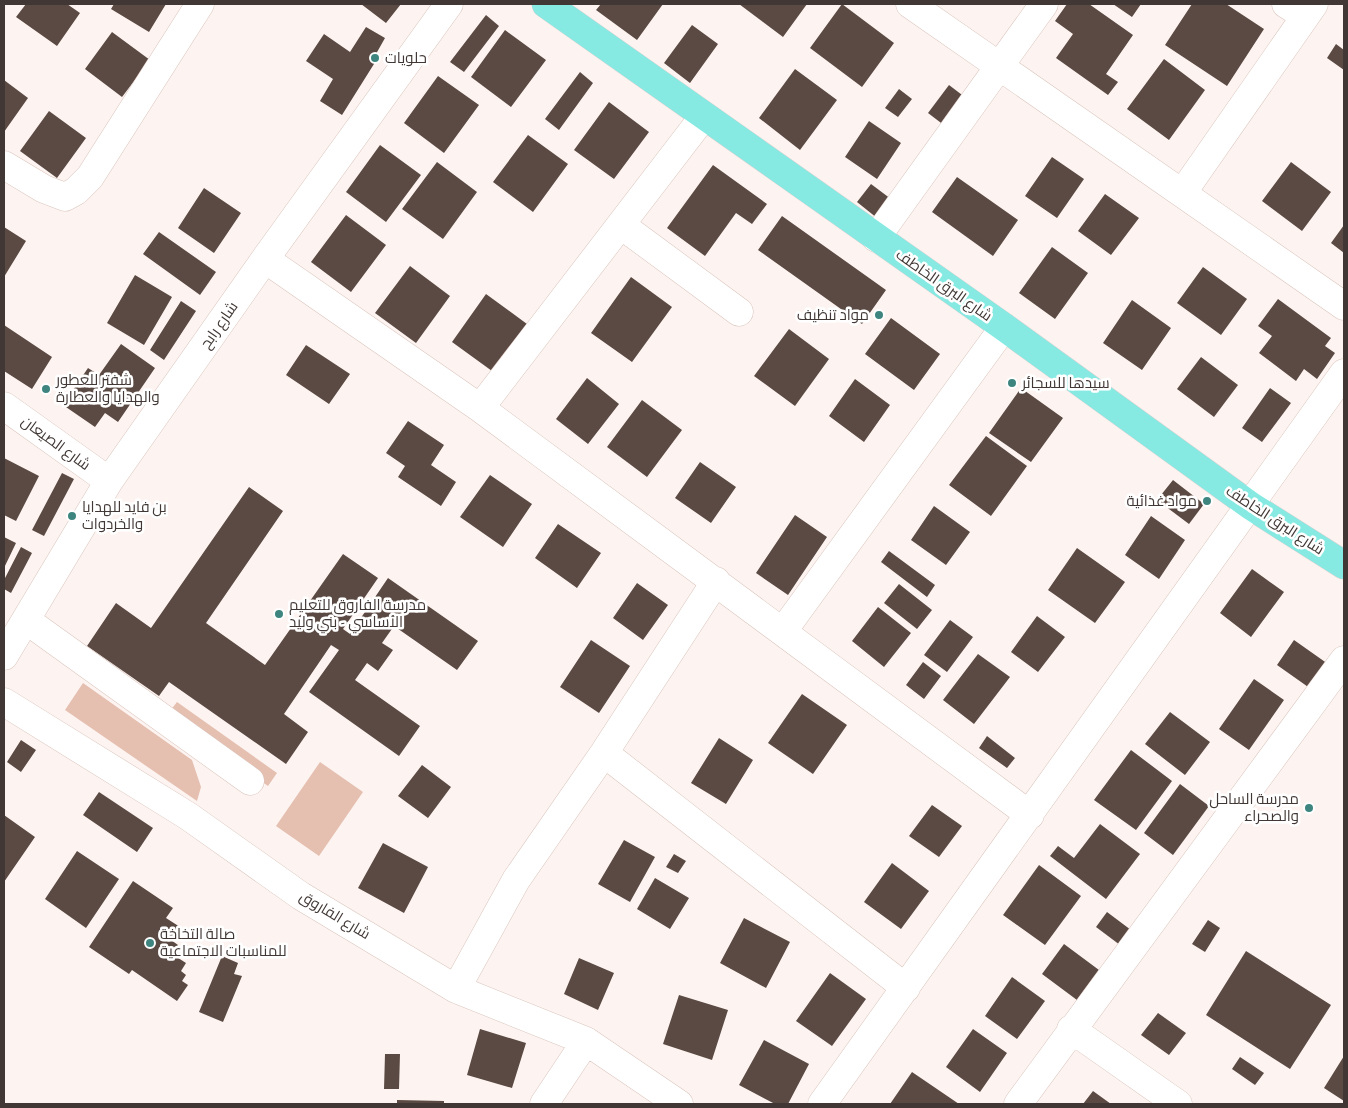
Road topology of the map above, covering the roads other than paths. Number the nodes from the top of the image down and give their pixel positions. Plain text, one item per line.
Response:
1 (200, 4) edge
2 (449, 4) edge
3 (546, 4) edge
4 (910, 4) edge
5 (1044, 4) edge
6 (1301, 8) edge
7 (1000, 66) junction
8 (704, 116) junction
9 (4, 165) edge
10 (1183, 192) junction
11 (621, 225) junction
12 (876, 238) junction
13 (265, 259) junction
14 (1344, 306) edge
15 (739, 312) dead end
16 (1004, 327) junction
17 (1344, 373) edge
18 (4, 406) edge
19 (480, 408) junction
20 (109, 481) junction
21 (1251, 506) junction
22 (1344, 565) edge
23 (716, 581) junction
24 (26, 620) junction
25 (783, 631) junction
26 (4, 656) edge
27 (1344, 660) edge
28 (4, 702) edge
29 (604, 753) junction
30 (250, 781) dead end
31 (1030, 815) junction
32 (906, 988) junction
33 (456, 989) junction
34 (1071, 1029) junction
35 (586, 1042) junction
36 (544, 1104) edge
37 (679, 1104) edge
38 (822, 1104) edge
39 (1018, 1104) edge
40 (1178, 1104) edge

1 - 9 street
2 - 13 street, شارع رابح
3 - 8 main road, شارع البرق الخاطف
4 - 7 street
5 - 7 street
6 - 10 street
7 - 10 street
7 - 12 street
8 - 11 street
8 - 12 main road, شارع البرق الخاطف
10 - 14 street
11 - 15 street
11 - 19 street
12 - 16 main road, شارع البرق الخاطف
13 - 19 street
13 - 20 street, شارع رابح
16 - 21 main road, شارع البرق الخاطف
16 - 25 street
17 - 21 street
18 - 20 street, شارع الصيعان
19 - 23 street
20 - 24 street, شارع رابح
21 - 22 main road, شارع البرق الخاطف
21 - 31 street
23 - 25 street
23 - 29 street
24 - 26 street, شارع رابح
24 - 30 street
25 - 31 street
27 - 34 street
28 - 33 street, شارع الفاروق
29 - 32 street
29 - 33 street
31 - 32 street
32 - 38 street
33 - 35 street, شارع الفاروق
34 - 39 street
34 - 40 street
35 - 36 street
35 - 37 street, شارع الفاروق

